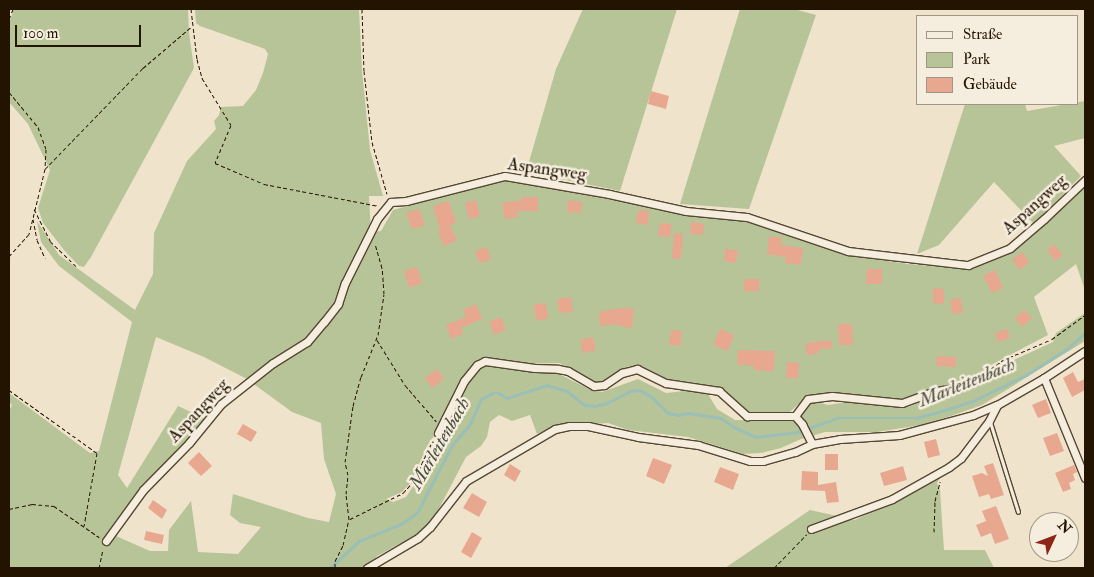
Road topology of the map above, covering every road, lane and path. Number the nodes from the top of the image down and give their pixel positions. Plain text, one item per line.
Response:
1 (13, 9) edge
2 (190, 9) edge
3 (362, 9) edge
4 (9, 19) edge
5 (192, 27) junction
6 (9, 92) edge
7 (44, 170) junction
8 (1085, 180) edge
9 (391, 202) junction
10 (384, 207) junction
11 (34, 208) junction
12 (32, 219) junction
13 (370, 232) junction
14 (9, 256) edge
15 (45, 258) dead end
16 (76, 266) dead end
17 (1085, 315) edge
18 (376, 339) junction
19 (1085, 351) edge
20 (1044, 378) junction
21 (962, 386) joint
22 (9, 390) edge
23 (997, 406) junction
24 (795, 416) junction
25 (989, 421) junction
26 (443, 425) junction
27 (438, 433) joint
28 (812, 444) junction
29 (1085, 478) edge
30 (941, 480) dead end
31 (9, 509) edge
32 (1018, 512) dead end
33 (349, 520) junction
34 (84, 526) junction
35 (811, 530) joint
36 (934, 532) dead end
37 (106, 541) junction
38 (99, 568) edge
39 (335, 568) edge
40 (367, 568) edge
41 (774, 568) edge

1 - 4 path
2 - 5 path
3 - 9 path
5 - 7 path
5 - 10 path
6 - 7 path
7 - 11 path
8 - 9 street, Aspangweg
9 - 10 street, Aspangweg
10 - 13 street, Aspangweg
11 - 12 path
11 - 16 path
12 - 14 path
12 - 15 path
13 - 18 path
13 - 37 street, Aspangweg
17 - 21 path
18 - 26 path
18 - 33 path
19 - 20 street
20 - 23 street
20 - 29 street
21 - 24 street
22 - 34 path
23 - 25 street
23 - 28 street
24 - 26 street
24 - 28 street
25 - 32 lane
25 - 35 street
26 - 27 street
27 - 33 path
28 - 40 street
30 - 36 path
31 - 34 path
33 - 39 path
34 - 37 path
35 - 41 path
37 - 38 path

